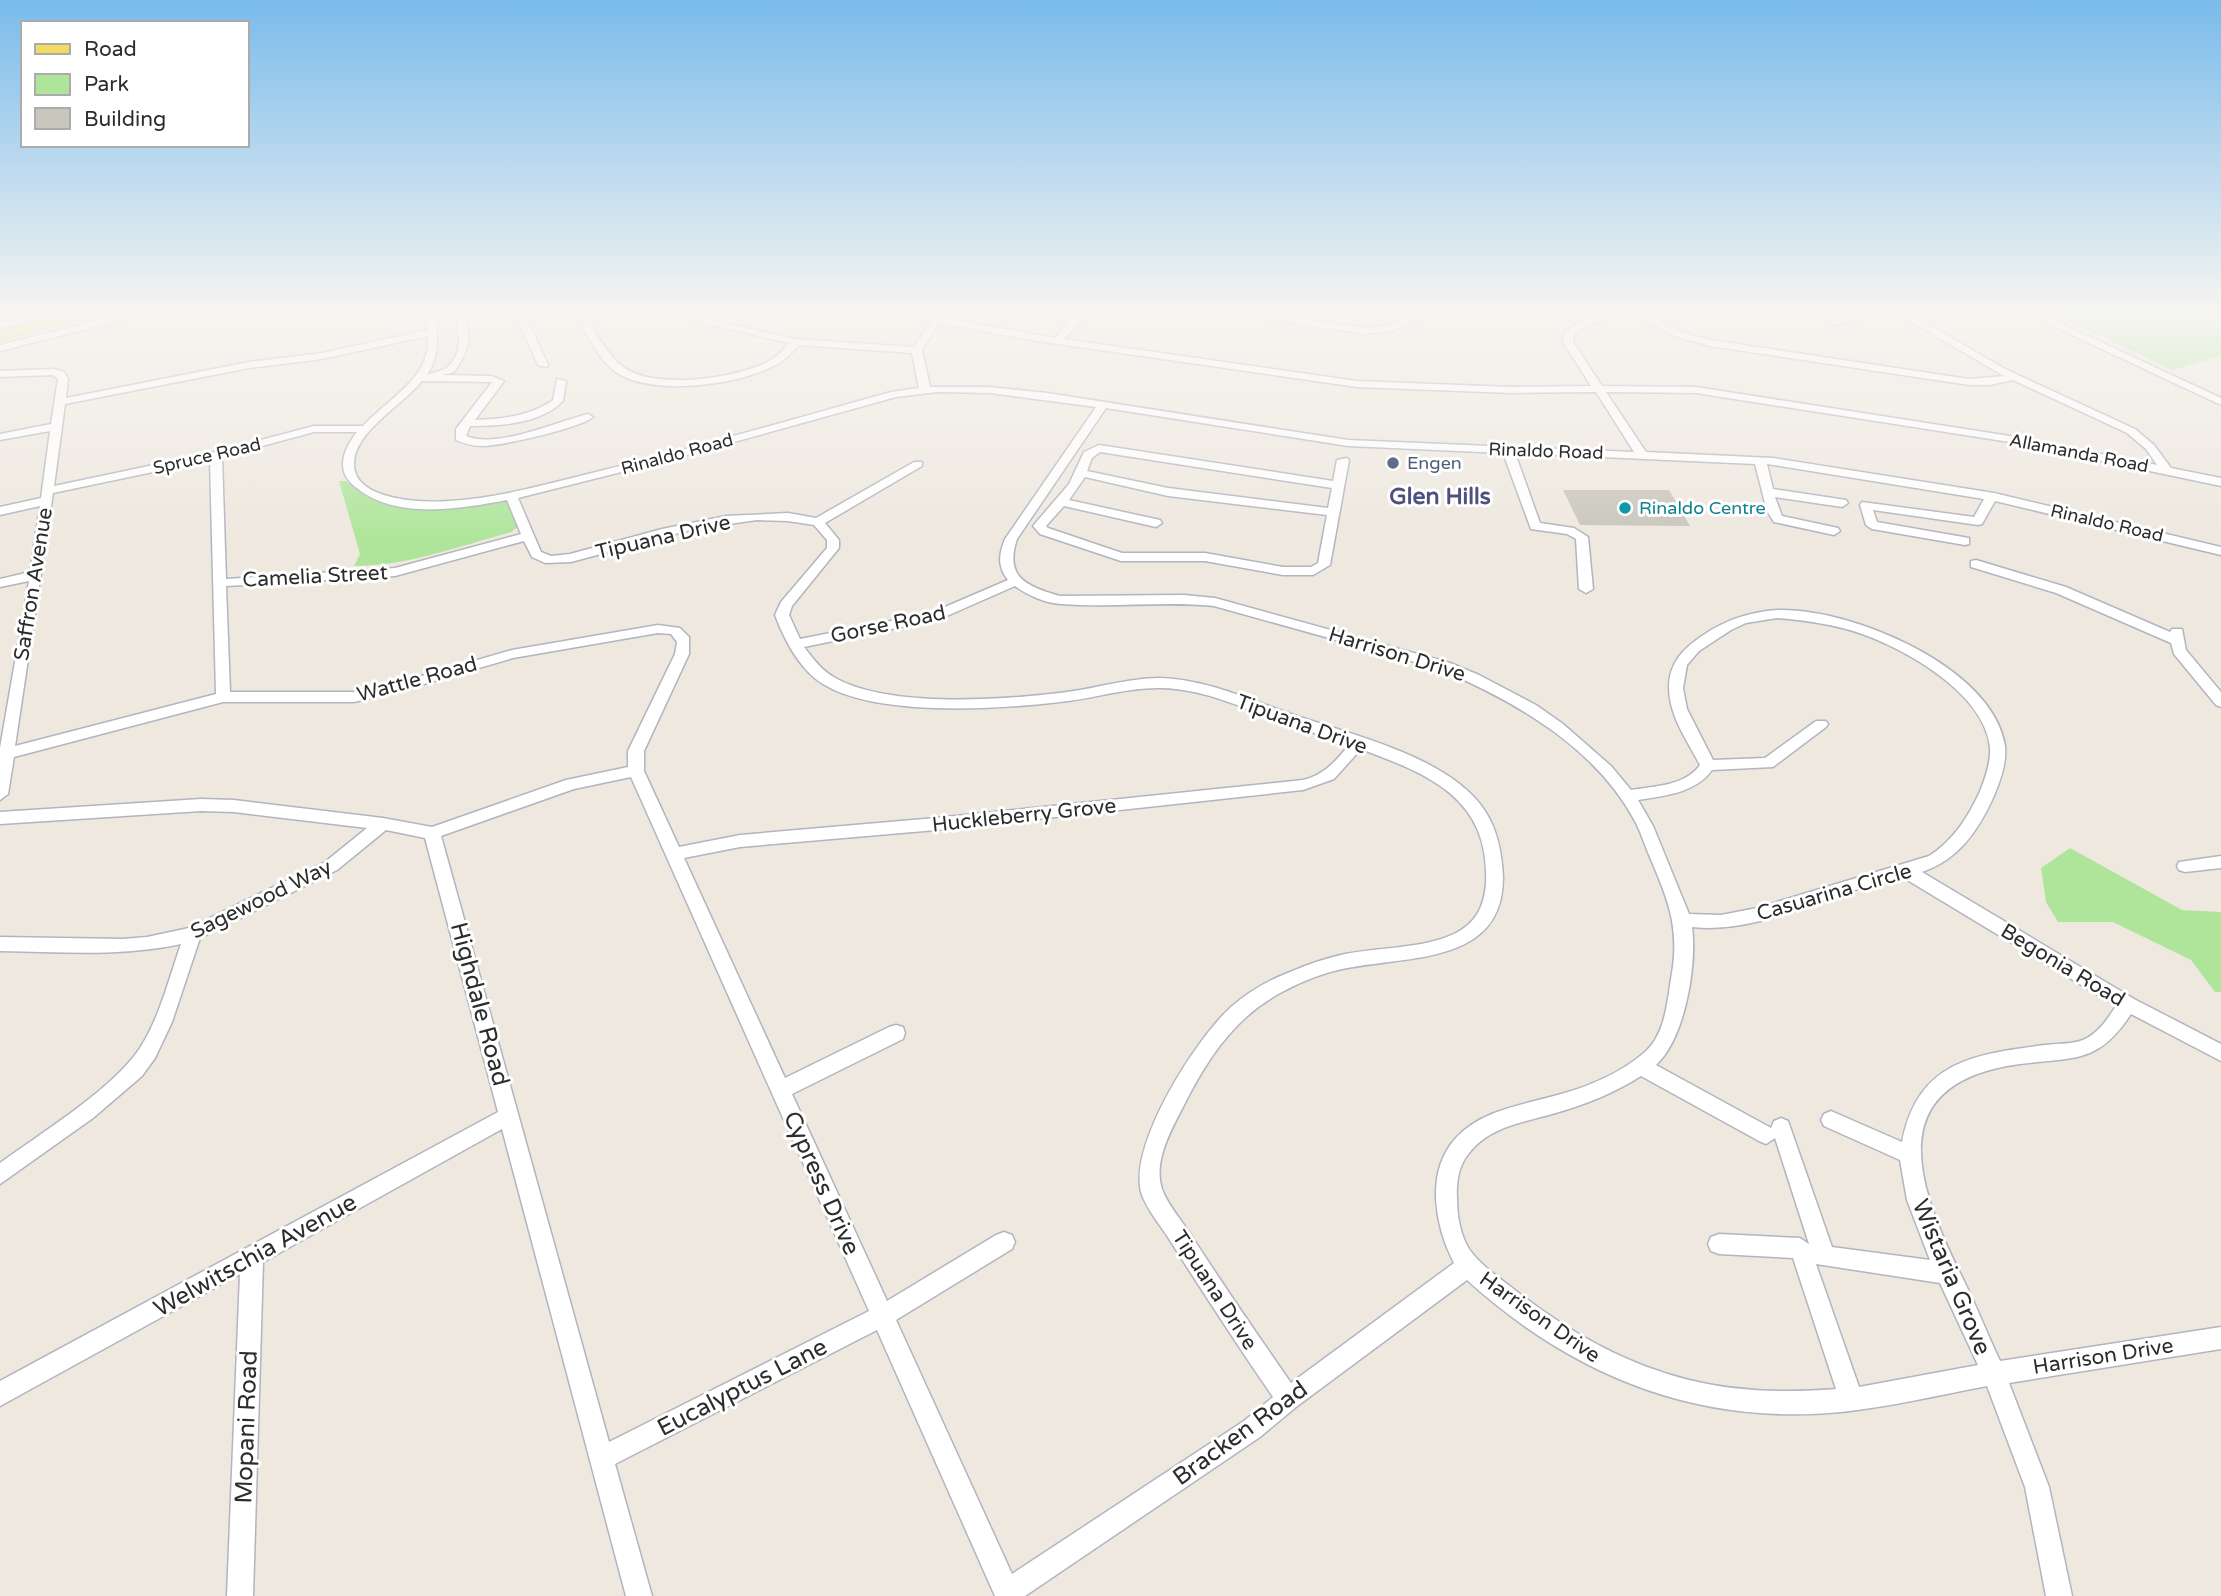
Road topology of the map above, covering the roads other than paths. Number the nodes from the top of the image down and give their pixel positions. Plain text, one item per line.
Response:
1 (62, 388) edge
2 (126, 388) edge
3 (408, 388) edge
4 (493, 388) edge
5 (560, 388) edge
6 (1478, 388) edge
7 (2039, 388) edge
8 (2192, 388) edge
9 (1598, 389) junction
10 (925, 390) joint
11 (60, 401) junction
12 (2221, 402) edge
13 (1103, 405) junction
14 (588, 417) dead end
15 (466, 423) junction
16 (57, 426) junction
17 (366, 429) junction
18 (0, 437) edge
19 (1508, 450) junction
20 (216, 455) junction
21 (1642, 455) junction
22 (1343, 460) dead end
23 (1760, 460) junction
24 (918, 464) dead end
25 (2167, 471) junction
26 (1050, 482) junction
27 (1075, 482) junction
28 (2221, 482) edge
29 (1338, 485) junction
30 (1768, 492) junction
31 (47, 496) junction
32 (511, 496) junction
33 (1991, 497) junction
34 (1059, 501) junction
35 (1842, 503) dead end
36 (0, 510) edge
37 (1334, 512) junction
38 (818, 522) junction
39 (1156, 523) dead end
40 (1834, 531) dead end
41 (530, 536) junction
42 (1965, 541) dead end
43 (2221, 551) edge
44 (1976, 564) dead end
45 (36, 575) junction
46 (1016, 581) junction
47 (0, 583) edge
48 (221, 583) junction
49 (1587, 589) dead end
50 (796, 644) junction
51 (223, 696) junction
52 (7, 702) edge
53 (2221, 702) edge
54 (1821, 724) dead end
55 (1358, 743) junction
56 (6, 754) junction
57 (1708, 765) junction
58 (636, 771) junction
59 (0, 794) edge
60 (1627, 796) junction
61 (1, 816) edge
62 (383, 824) junction
63 (432, 833) junction
64 (673, 854) junction
65 (2221, 862) edge
66 (2185, 866) dead end
67 (1908, 872) junction
68 (1684, 920) junction
69 (193, 934) junction
70 (0, 944) edge
71 (2128, 1004) junction
72 (896, 1033) dead end
73 (2221, 1053) edge
74 (1640, 1066) junction
75 (780, 1090) junction
76 (510, 1115) junction
77 (1830, 1120) dead end
78 (1910, 1155) junction
79 (0, 1175) edge
80 (1004, 1242) dead end
81 (1718, 1244) dead end
82 (252, 1257) junction
83 (1468, 1266) junction
84 (1949, 1273) junction
85 (882, 1316) junction
86 (2221, 1338) edge
87 (1993, 1374) junction
88 (0, 1394) edge
89 (1851, 1398) junction
90 (1288, 1399) junction
91 (601, 1458) junction
92 (1008, 1595) edge
93 (240, 1596) edge
94 (639, 1596) edge
95 (2059, 1596) edge

1 - 11 street, Saffron Avenue
2 - 11 street
3 - 17 street, Rinaldo Road
4 - 15 street
5 - 15 street
6 - 9 street, Allamanda Road
7 - 25 street
8 - 12 street
9 - 21 street
9 - 25 street, Allamanda Road
10 - 13 street, Rinaldo Road
10 - 32 street, Rinaldo Road
11 - 16 street, Saffron Avenue
13 - 19 street, Rinaldo Road
13 - 26 street
14 - 15 street
16 - 18 street
16 - 31 street, Saffron Avenue
17 - 20 street, Spruce Road
17 - 32 street, Rinaldo Road
19 - 21 street, Rinaldo Road
19 - 49 street
20 - 31 street, Spruce Road
20 - 48 street
21 - 23 street, Rinaldo Road
22 - 29 street
23 - 30 street
23 - 33 street, Rinaldo Road
24 - 38 street
25 - 28 street, Allamanda Road
26 - 27 street
26 - 46 street
27 - 29 street
27 - 34 street
27 - 37 street
29 - 37 street
30 - 35 street
30 - 40 street
31 - 36 street, Spruce Road
31 - 45 street, Saffron Avenue
32 - 41 street, Tipuana Drive
33 - 42 street
33 - 43 street, Rinaldo Road
34 - 37 street
34 - 39 street
38 - 41 street, Tipuana Drive
38 - 50 street, Tipuana Drive
41 - 48 street, Camelia Street
44 - 53 street
45 - 47 street
45 - 52 street, Saffron Avenue
46 - 50 street, Gorse Road
46 - 60 street, Harrison Drive
48 - 51 street
50 - 55 street, Tipuana Drive
51 - 56 street, Wattle Road
51 - 58 street, Wattle Road
52 - 56 street, Saffron Avenue
54 - 57 street
55 - 64 street, Huckleberry Grove
55 - 90 street, Tipuana Drive
56 - 59 street, Saffron Avenue
57 - 60 street
57 - 67 street, Casuarina Circle
58 - 63 street
58 - 64 street, Cypress Drive
60 - 68 street, Harrison Drive
61 - 62 street
62 - 63 street
62 - 69 street, Sagewood Way
63 - 76 street, Highdale Road
64 - 75 street, Cypress Drive
65 - 66 street
67 - 68 street, Casuarina Circle
67 - 71 street, Begonia Road
68 - 74 street, Harrison Drive
69 - 70 street, Sagewood Way
69 - 79 street
71 - 73 street, Begonia Road
71 - 78 street, Wistaria Grove
72 - 75 street
74 - 83 street, Harrison Drive
74 - 84 street
75 - 85 street, Cypress Drive
76 - 82 street, Welwitschia Avenue
76 - 91 street, Highdale Road
77 - 78 street
78 - 84 street, Wistaria Grove
80 - 85 street, Eucalyptus Lane
81 - 89 street
82 - 88 street, Welwitschia Avenue
82 - 93 street, Mopani Road
83 - 89 street, Harrison Drive
83 - 90 street, Bracken Road
84 - 87 street, Wistaria Grove
85 - 91 street, Eucalyptus Lane
85 - 92 street, Cypress Drive
86 - 87 street, Harrison Drive
87 - 89 street, Harrison Drive
87 - 95 street, Wistaria Grove
90 - 92 street, Bracken Road
91 - 94 street, Highdale Road

